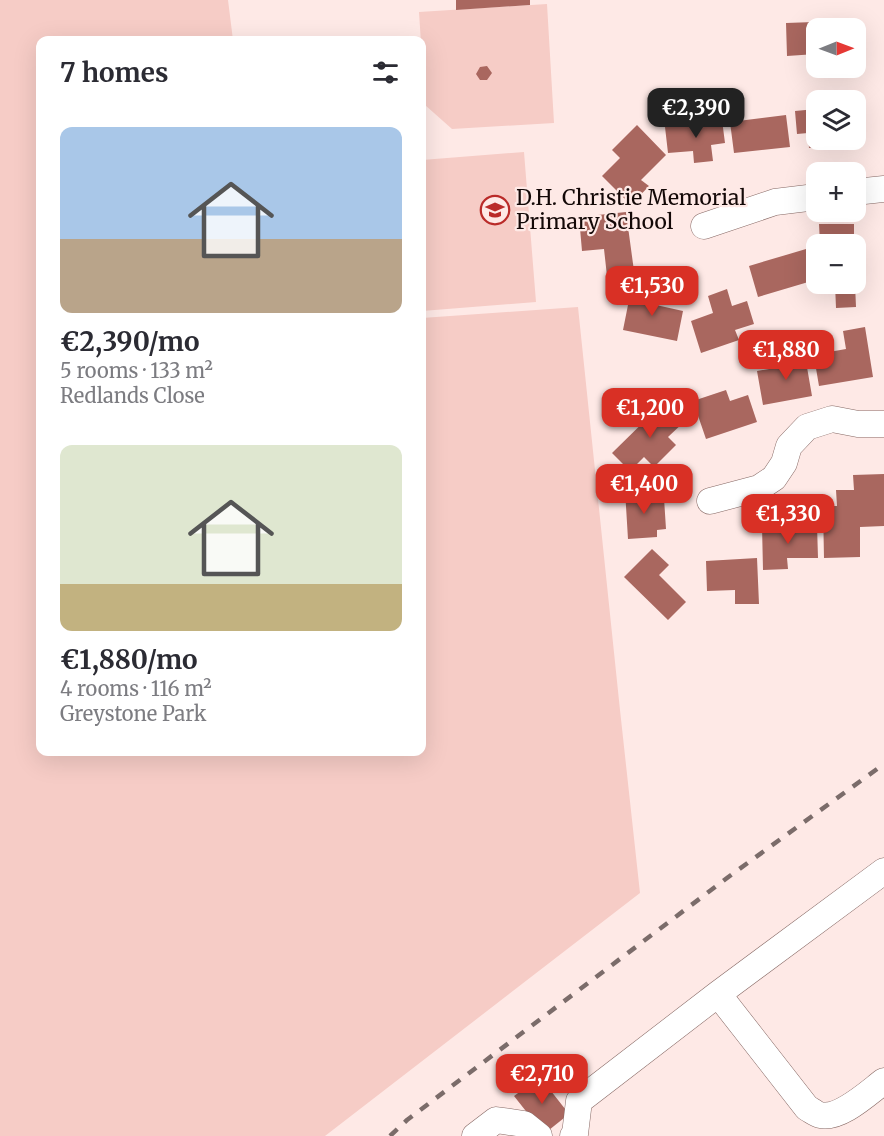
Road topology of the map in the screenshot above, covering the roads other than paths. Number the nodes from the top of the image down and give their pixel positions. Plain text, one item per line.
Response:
1 (884, 189) edge
2 (866, 191) edge
3 (806, 198) edge
4 (704, 226) dead end
5 (884, 424) edge
6 (710, 501) dead end
7 (884, 871) edge
8 (718, 994) junction
9 (884, 1081) edge
10 (475, 1136) edge
11 (538, 1136) edge
12 (573, 1136) edge

1 - 2 street
3 - 4 street
5 - 6 street
7 - 8 street
8 - 9 street
8 - 12 street
10 - 11 street

